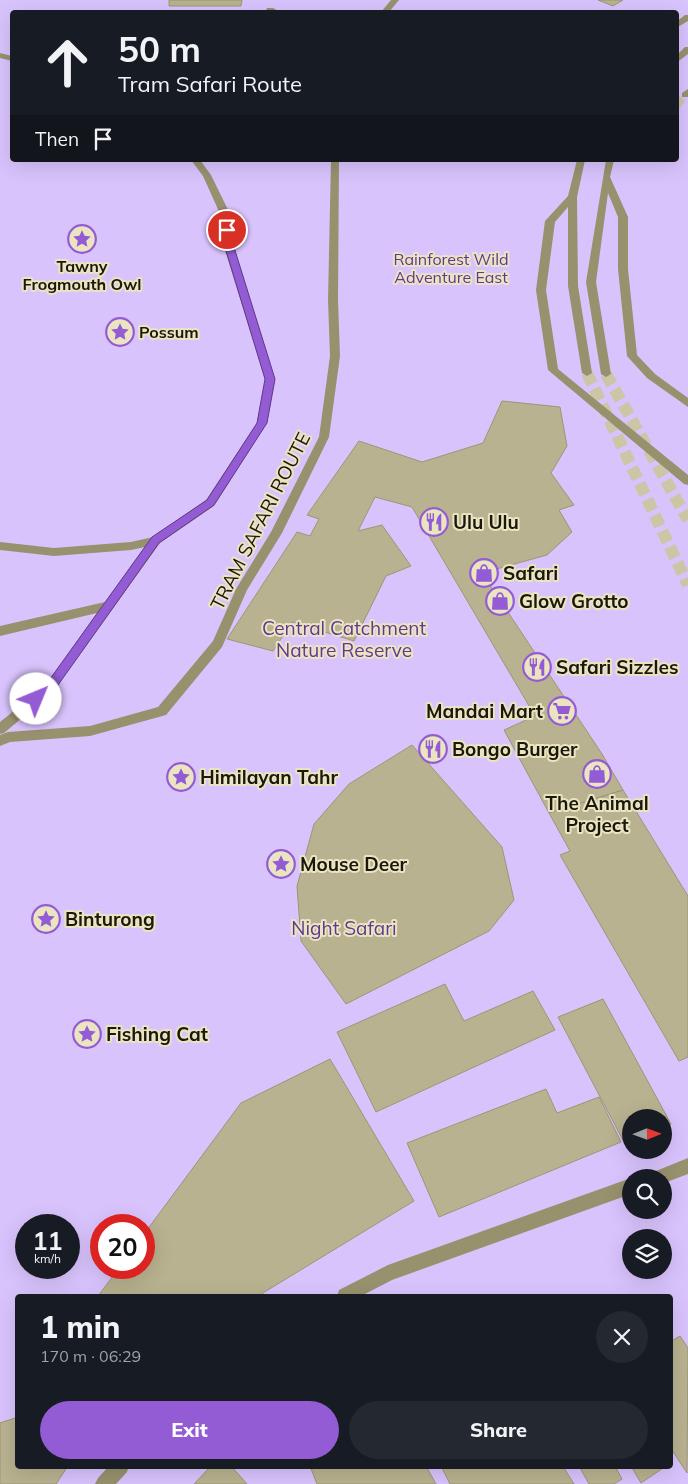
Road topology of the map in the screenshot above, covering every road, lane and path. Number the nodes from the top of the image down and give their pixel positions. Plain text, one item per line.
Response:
1 (395, 0) edge
2 (387, 10) edge
3 (688, 49) edge
4 (679, 58) edge
5 (196, 162) edge
6 (335, 162) edge
7 (580, 162) edge
8 (610, 162) edge
9 (606, 178) junction
10 (572, 197) junction
11 (586, 373) tunnel mouth
12 (606, 374) tunnel mouth
13 (676, 393) junction
14 (688, 396) edge
15 (688, 403) edge
16 (688, 481) edge
17 (156, 540) junction
18 (0, 546) edge
19 (108, 606) junction
20 (0, 631) edge
21 (0, 729) edge
22 (0, 741) edge
23 (688, 1166) edge
24 (672, 1172) edge
25 (622, 1189) edge
26 (349, 1294) edge
27 (119, 1469) edge
28 (104, 1484) edge

1 - 2 street
3 - 4 street
5 - 17 street
6 - 22 street, TRAM SAFARI ROUTE
7 - 10 street
8 - 9 street
9 - 12 street
9 - 13 street
10 - 11 street
10 - 16 street
13 - 14 street
13 - 15 street
17 - 18 street
17 - 19 street
19 - 20 street
19 - 21 street
23 - 24 street
25 - 26 street
27 - 28 street

